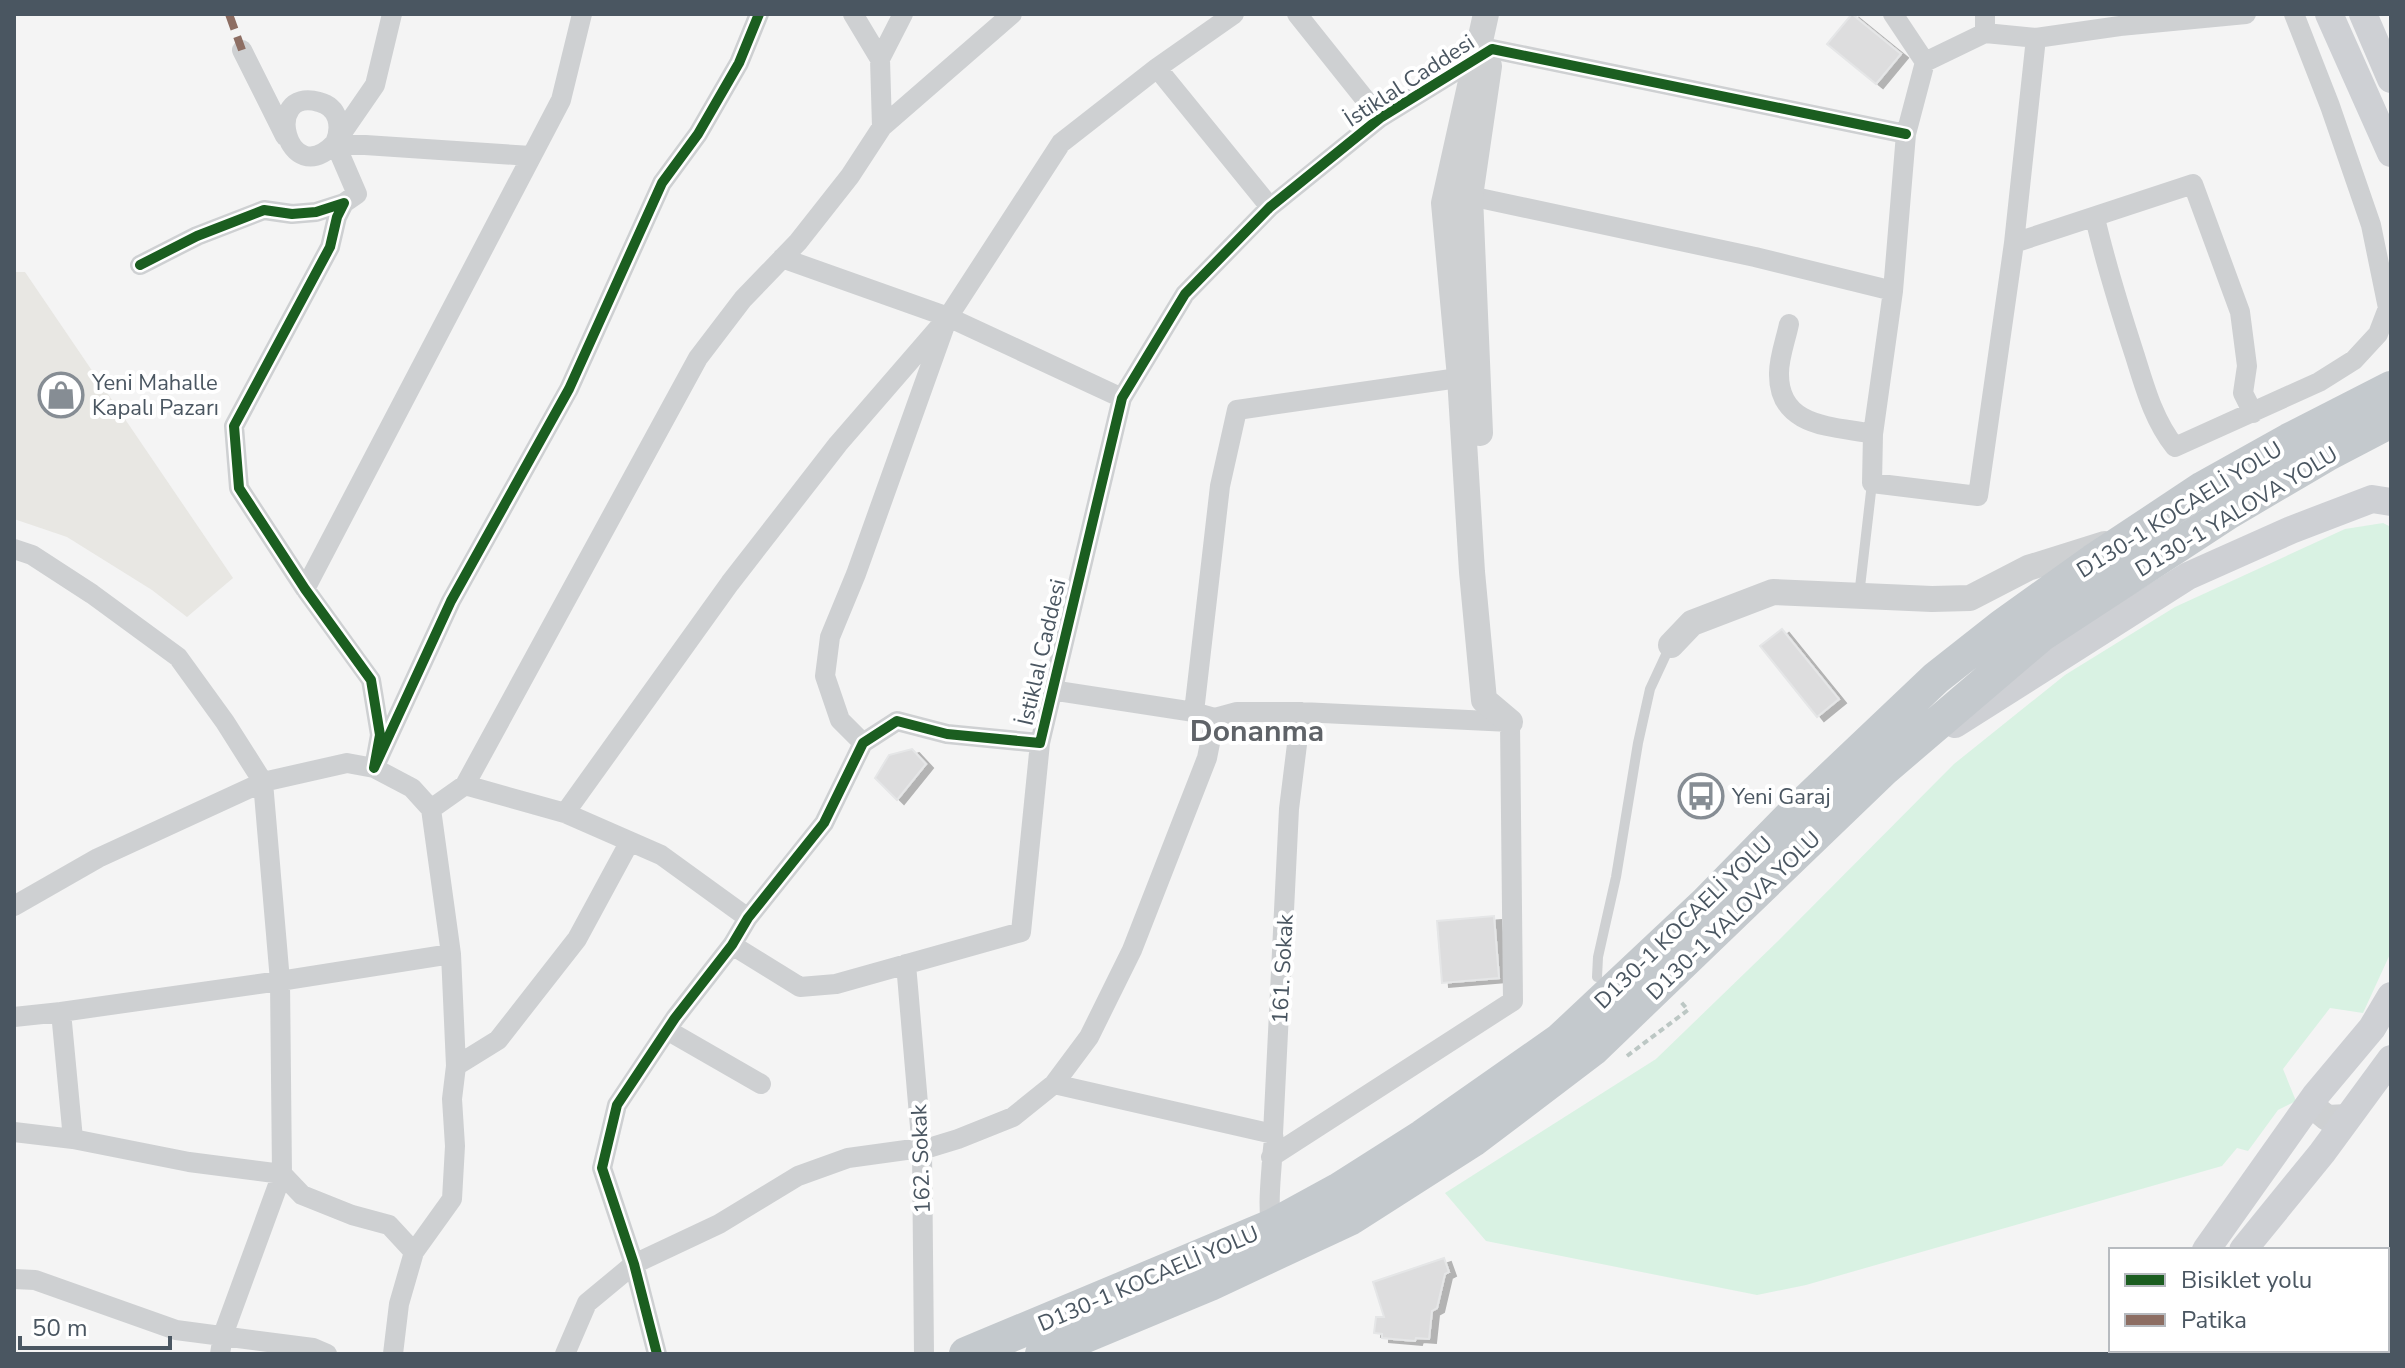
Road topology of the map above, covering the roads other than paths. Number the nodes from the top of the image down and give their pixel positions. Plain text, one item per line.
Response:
1 (392, 14) edge
2 (582, 14) edge
3 (759, 14) edge
4 (853, 14) edge
5 (903, 14) edge
6 (1012, 14) edge
7 (1234, 14) edge
8 (1297, 14) edge
9 (1486, 14) edge
10 (1498, 14) edge
11 (1893, 14) edge
12 (2246, 14) edge
13 (2294, 14) edge
14 (2331, 16) edge
15 (2367, 16) edge
16 (2119, 20) edge
17 (1985, 23) edge
18 (2036, 38) junction
19 (242, 50) dead end
20 (1484, 54) junction
21 (880, 59) junction
22 (1925, 62) junction
23 (1157, 68) junction
24 (2391, 79) edge
25 (375, 85) junction
26 (331, 108) junction
27 (1380, 118) junction
28 (882, 127) junction
29 (1906, 134) junction
30 (287, 140) junction
31 (335, 143) junction
32 (2391, 153) edge
33 (531, 156) junction
34 (1470, 196) junction
35 (344, 203) junction
36 (1444, 203) junction
37 (1270, 207) junction
38 (2095, 218) junction
39 (2014, 243) junction
40 (782, 258) junction
41 (140, 265) dead end
42 (1893, 291) junction
43 (948, 317) junction
44 (1789, 324) dead end
45 (1470, 376) junction
46 (2391, 388) edge
47 (1122, 398) junction
48 (2253, 413) junction
49 (2391, 421) edge
50 (1873, 434) junction
51 (1872, 483) junction
52 (2391, 485) edge
53 (2391, 502) edge
54 (2141, 528) junction
55 (2291, 530) junction
56 (14, 549) edge
57 (305, 589) junction
58 (1859, 596) junction
59 (1671, 645) joint
60 (1051, 690) junction
61 (1194, 712) junction
62 (1301, 712) junction
63 (1215, 718) junction
64 (1510, 722) junction
65 (863, 743) junction
66 (1040, 743) junction
67 (374, 768) junction
68 (1884, 769) junction
69 (263, 782) junction
70 (465, 785) junction
71 (431, 809) junction
72 (565, 813) junction
73 (629, 843) junction
74 (14, 906) edge
75 (748, 918) junction
76 (732, 945) junction
77 (451, 954) junction
78 (906, 964) junction
79 (1597, 977) dead end
80 (280, 981) junction
81 (2391, 996) edge
82 (61, 1012) junction
83 (14, 1017) edge
84 (667, 1030) junction
85 (2391, 1059) edge
86 (456, 1066) junction
87 (761, 1084) dead end
88 (1054, 1084) junction
89 (2315, 1096) junction
90 (2348, 1117) junction
91 (14, 1132) edge
92 (1273, 1134) junction
93 (73, 1139) junction
94 (922, 1150) junction
95 (1271, 1157) junction
96 (282, 1174) junction
97 (1272, 1226) junction
98 (2207, 1248) edge
99 (2245, 1248) edge
100 (414, 1252) junction
101 (634, 1264) junction
102 (14, 1279) edge
103 (222, 1345) edge
104 (327, 1354) edge
105 (393, 1354) edge
106 (565, 1354) edge
107 (657, 1354) edge
108 (924, 1354) edge
109 (966, 1354) edge
110 (1042, 1354) edge

1 - 25 street
2 - 33 street
3 - 67 street
4 - 21 street
5 - 21 street
6 - 28 street
7 - 23 street
8 - 27 street
9 - 20 street
10 - 20 street
11 - 22 street
12 - 16 street
13 - 48 street
14 - 15 main road
14 - 32 main road
15 - 24 main road
16 - 18 street
17 - 18 street
17 - 22 street
18 - 39 street
19 - 30 street
20 - 27 street, İstiklal Caddesi
20 - 29 street
20 - 34 street
20 - 36 street
21 - 28 street
22 - 29 street
23 - 37 street
23 - 43 street
25 - 26 street
25 - 31 street
26 - 30 street
26 - 31 street
27 - 37 street, İstiklal Caddesi
28 - 40 street
29 - 42 street
30 - 31 street
31 - 33 street
31 - 35 street
33 - 57 street
34 - 36 street
34 - 42 street
34 - 45 street
35 - 41 street
35 - 57 street
36 - 45 street
37 - 47 street, İstiklal Caddesi
38 - 39 street
38 - 48 street
38 - 48 street
39 - 51 street
40 - 43 street
40 - 70 street
42 - 50 street
43 - 47 street
43 - 65 street
43 - 72 street
44 - 50 street
45 - 61 street
45 - 64 street
46 - 54 highway, D130-1 KOCAELİ YOLU
47 - 60 street, İstiklal Caddesi
49 - 68 highway, D130-1 YALOVA YOLU
50 - 51 street
51 - 58 lane
52 - 55 main road
53 - 55 main road
54 - 58 street
54 - 97 highway, D130-1 KOCAELİ YOLU
55 - 68 main road
56 - 69 street
57 - 67 street
58 - 59 street
59 - 79 lane
60 - 61 street
60 - 66 street, İstiklal Caddesi
61 - 63 street
62 - 63 street
62 - 64 street
62 - 92 street, 161. Sokak
63 - 88 street
64 - 95 street
65 - 66 street, İstiklal Caddesi
65 - 75 street
66 - 78 street
67 - 69 street
67 - 71 street
68 - 110 highway, D130-1 YALOVA YOLU
69 - 74 street
69 - 80 street
70 - 71 street
70 - 72 street
71 - 77 street
72 - 73 street
73 - 75 street
73 - 86 street
75 - 76 street
76 - 78 street
76 - 84 street
77 - 80 street
77 - 86 street
78 - 94 street, 162. Sokak
80 - 82 street
80 - 96 street
81 - 89 main road
82 - 83 street
82 - 93 street
84 - 87 street
84 - 101 street
85 - 90 main road
86 - 100 street
88 - 92 street
88 - 94 street
89 - 90 street
89 - 98 main road
90 - 99 main road
91 - 93 street
92 - 95 street, 161. Sokak
93 - 96 street
94 - 101 street
94 - 108 street, 162. Sokak
95 - 97 street, 161. Sokak
96 - 100 street
96 - 103 street
97 - 109 highway, D130-1 KOCAELİ YOLU
100 - 105 street
101 - 106 street
101 - 107 street
102 - 103 street
103 - 104 street

